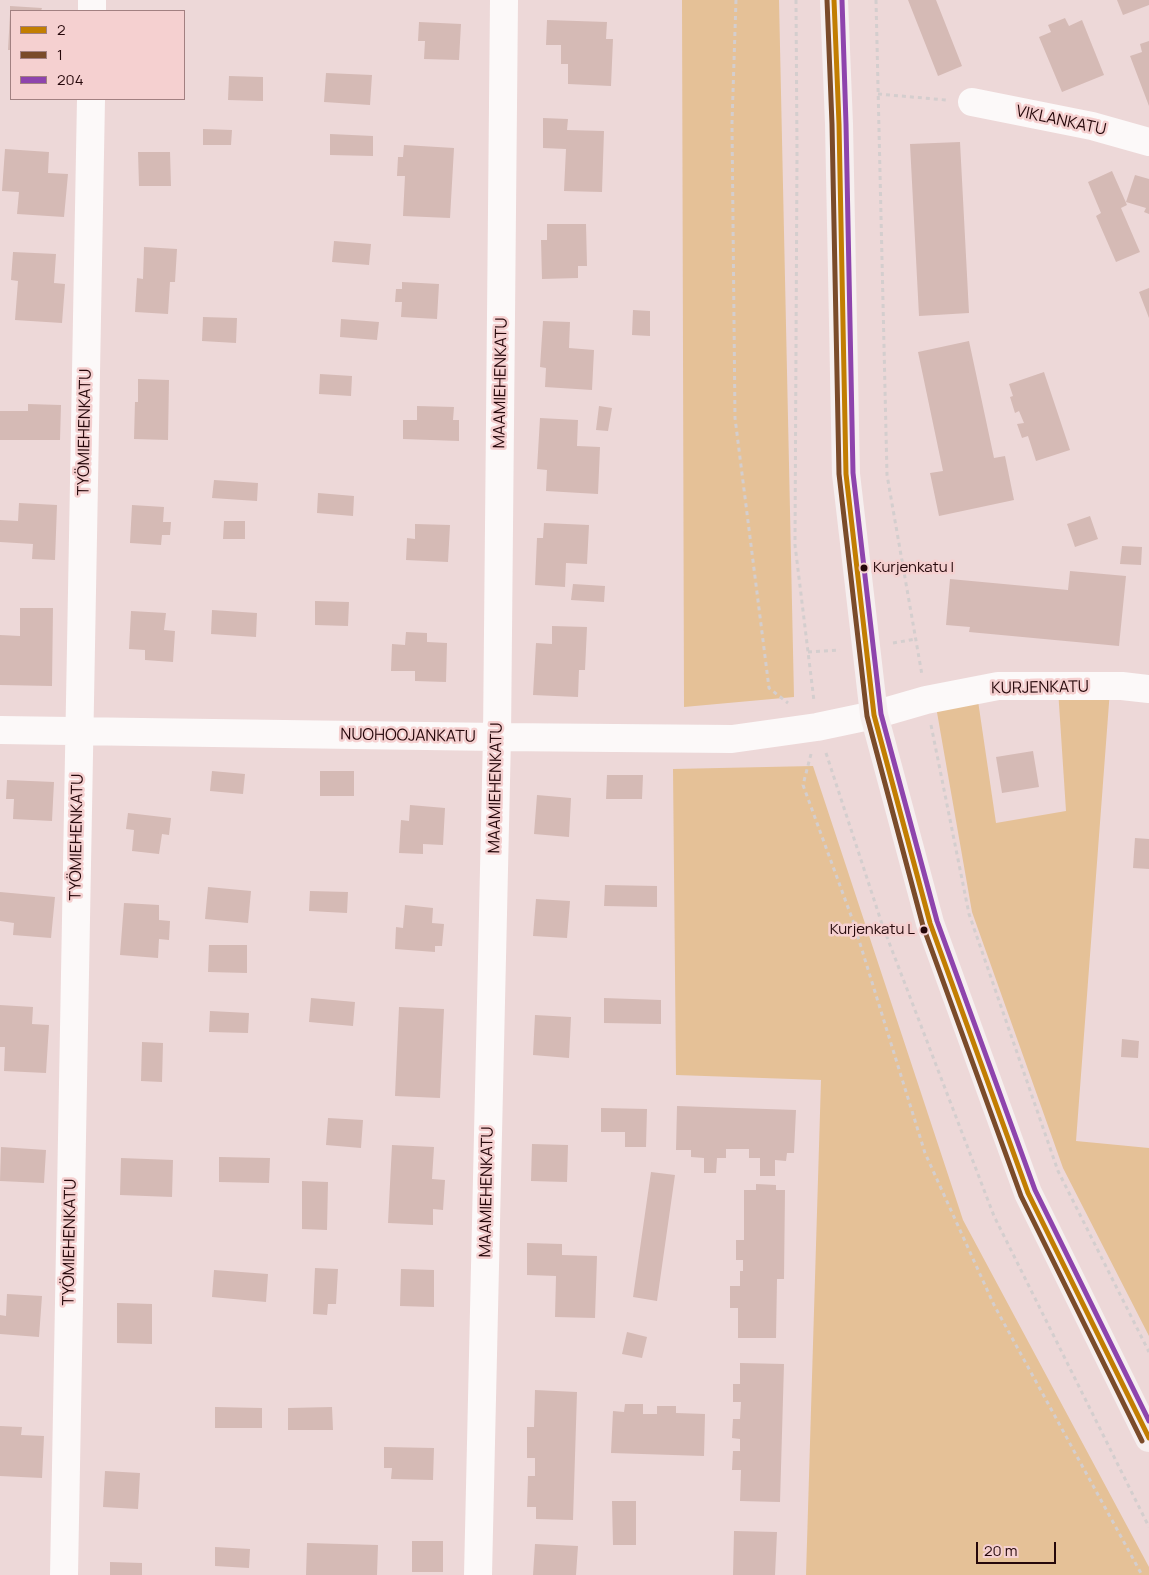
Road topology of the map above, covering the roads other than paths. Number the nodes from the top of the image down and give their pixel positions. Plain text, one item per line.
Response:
1 (504, 0) edge
2 (834, 0) edge
3 (91, 100) edge
4 (972, 102) road end
5 (1149, 142) edge
6 (1149, 689) edge
7 (874, 715) junction
8 (0, 730) edge
9 (79, 730) junction
10 (497, 737) junction
11 (1149, 1438) edge
12 (64, 1575) edge
13 (478, 1575) edge

1 - 10 street, MAAMIEHENKATU
2 - 7 main road
3 - 9 street, TYÖMIEHENKATU
4 - 5 street, VIKLANKATU
6 - 7 street, KURJENKATU
7 - 10 street, NUOHOOJANKATU
7 - 11 main road
8 - 9 street, NUOHOOJANKATU
9 - 10 street, NUOHOOJANKATU
9 - 12 street, TYÖMIEHENKATU
10 - 13 street, MAAMIEHENKATU

